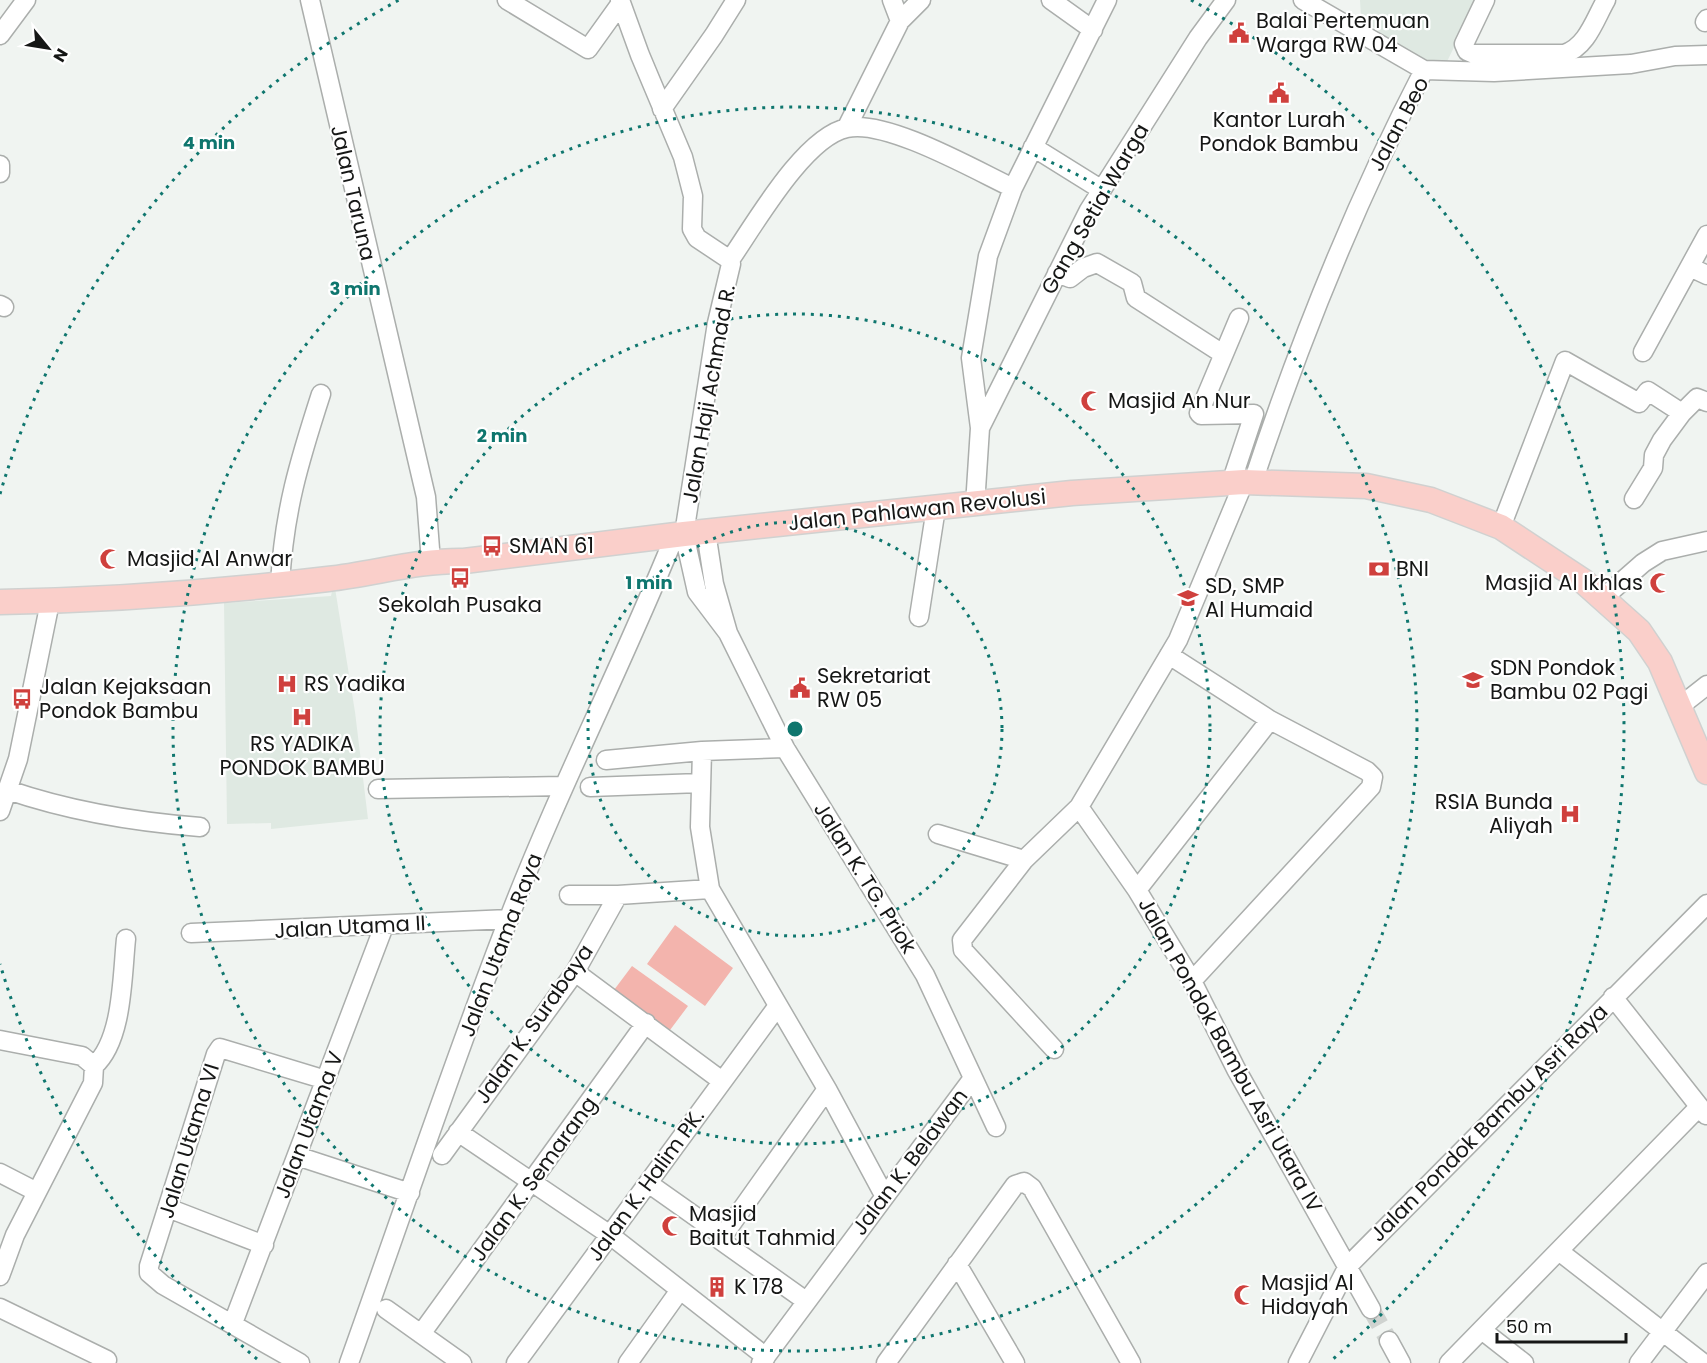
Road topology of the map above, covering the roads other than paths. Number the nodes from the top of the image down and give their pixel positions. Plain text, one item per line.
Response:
1 (26, 0) edge
2 (310, 0) edge
3 (507, 0) edge
4 (735, 0) edge
5 (892, 0) edge
6 (921, 0) edge
7 (1051, 0) edge
8 (1107, 0) edge
9 (1226, 0) edge
10 (1303, 0) edge
11 (1485, 0) edge
12 (1606, 0) edge
13 (625, 4) edge
14 (900, 21) junction
15 (1093, 30) junction
16 (0, 36) edge
17 (1707, 55) edge
18 (1424, 70) junction
19 (662, 109) junction
20 (847, 127) junction
21 (1033, 147) junction
22 (0, 165) edge
23 (0, 173) edge
24 (1013, 188) junction
25 (1102, 190) junction
26 (1707, 235) edge
27 (730, 260) junction
28 (1690, 267) junction
29 (1057, 273) junction
30 (1707, 275) edge
31 (1239, 318) dead end
32 (1643, 352) dead end
33 (1223, 354) junction
34 (321, 394) dead end
35 (1707, 402) edge
36 (1682, 413) junction
37 (980, 428) junction
38 (1242, 482) junction
39 (1634, 499) dead end
40 (975, 505) junction
41 (936, 508) junction
42 (1501, 527) junction
43 (688, 534) junction
44 (1707, 541) edge
45 (431, 562) junction
46 (280, 584) junction
47 (1602, 599) junction
48 (0, 602) edge
49 (50, 602) junction
50 (919, 617) dead end
51 (1169, 656) junction
52 (1707, 685) edge
53 (1679, 708) junction
54 (1269, 720) junction
55 (784, 748) junction
56 (702, 751) junction
57 (606, 760) dead end
58 (1707, 772) edge
59 (700, 783) junction
60 (563, 786) junction
61 (590, 787) dead end
62 (378, 789) dead end
63 (8, 790) junction
64 (1079, 807) junction
65 (0, 811) edge
66 (200, 827) dead end
67 (938, 834) dead end
68 (1024, 860) junction
69 (710, 889) junction
70 (1137, 890) junction
71 (621, 894) junction
72 (569, 895) dead end
73 (1707, 904) edge
74 (509, 918) junction
75 (384, 926) junction
76 (191, 933) dead end
77 (126, 939) dead end
78 (575, 972) junction
79 (1192, 981) junction
80 (1613, 997) junction
81 (777, 1007) junction
82 (646, 1023) junction
83 (0, 1040) edge
84 (1054, 1049) dead end
85 (94, 1066) junction
86 (973, 1078) junction
87 (326, 1080) junction
88 (722, 1081) junction
89 (826, 1089) junction
90 (1703, 1112) edge
91 (996, 1127) dead end
92 (458, 1132) junction
93 (442, 1155) dead end
94 (297, 1156) junction
95 (0, 1173) edge
96 (532, 1181) junction
97 (648, 1183) junction
98 (37, 1192) junction
99 (410, 1193) junction
100 (884, 1196) junction
101 (168, 1208) junction
102 (610, 1235) junction
103 (721, 1238) junction
104 (264, 1245) junction
105 (1560, 1252) junction
106 (957, 1264) junction
107 (1348, 1266) junction
108 (1707, 1273) edge
109 (0, 1276) edge
110 (680, 1290) junction
111 (806, 1301) junction
112 (0, 1308) edge
113 (386, 1309) dead end
114 (1371, 1309) tunnel mouth
115 (233, 1323) junction
116 (1483, 1331) junction
117 (1663, 1331) junction
118 (421, 1334) junction
119 (1389, 1341) tunnel mouth
120 (107, 1360) dead end
121 (763, 1360) edge
122 (1008, 1360) edge
123 (300, 1363) edge
124 (349, 1363) edge
125 (462, 1363) edge
126 (516, 1363) edge
127 (628, 1363) edge
128 (886, 1363) edge
129 (1131, 1363) edge
130 (1298, 1363) edge
131 (1401, 1363) edge
132 (1449, 1363) edge
133 (1524, 1363) edge
134 (1639, 1363) edge
135 (1703, 1363) edge

1 - 16 street
2 - 45 street, Jalan Taruna
3 - 13 street
4 - 19 street
5 - 14 street
6 - 14 street
7 - 15 street
8 - 15 street, Gang Setia Warga
9 - 25 street, Gang Setia Warga
10 - 18 street
11 - 12 street
13 - 19 street, Jalan Haji Achmad R.
14 - 20 street
15 - 21 street, Gang Setia Warga
17 - 18 street, Jalan Beo
18 - 38 street, Jalan Beo
19 - 27 street, Jalan Haji Achmad R.
20 - 24 street
20 - 27 street
21 - 24 street, Gang Setia Warga
21 - 25 street
22 - 23 street
24 - 37 street, Gang Setia Warga
25 - 29 street, Gang Setia Warga
26 - 28 street
27 - 43 street, Jalan Haji Achmad R.
28 - 30 street
28 - 32 street
29 - 33 street
29 - 37 street, Gang Setia Warga
31 - 33 street
33 - 38 street
34 - 46 street
35 - 36 street
36 - 39 street
36 - 42 street
37 - 40 street, Gang Setia Warga
38 - 40 main road, Jalan Pahlawan Revolusi
38 - 42 main road, Jalan Pahlawan Revolusi
38 - 51 street
40 - 41 main road, Jalan Pahlawan Revolusi
41 - 43 main road, Jalan Pahlawan Revolusi
41 - 50 street
42 - 47 main road, Jalan Pahlawan Revolusi
43 - 45 main road, Jalan Pahlawan Revolusi
43 - 55 street, Jalan K. TG. Priok
43 - 60 street, Jalan Utama Raya
44 - 47 street
45 - 46 main road, Jalan Pahlawan Revolusi
46 - 49 main road, Jalan Pahlawan Revolusi
47 - 53 main road, Jalan Pahlawan Revolusi
48 - 49 main road, Jalan Pahlawan Revolusi
49 - 63 street
51 - 54 street
51 - 64 street
52 - 53 street
53 - 58 main road, Jalan Pahlawan Revolusi
54 - 70 street
54 - 79 street
55 - 56 street
55 - 86 street, Jalan K. TG. Priok
56 - 57 street
56 - 59 street
59 - 61 street
59 - 69 street
60 - 62 street
60 - 74 street, Jalan Utama Raya
63 - 65 street
63 - 66 street
64 - 68 street
64 - 70 street, Jalan Pondok Bambu Asri Utara IV
67 - 68 street
68 - 84 street
69 - 71 street
69 - 81 street
70 - 79 street, Jalan Pondok Bambu Asri Utara IV
71 - 72 street
71 - 78 street, Jalan K. Surabaya
73 - 80 street, Jalan Pondok Bambu Asri Raya
74 - 75 street, Jalan Utama II
74 - 99 street, Jalan Utama Raya
75 - 76 street, Jalan Utama II
75 - 87 street, Jalan Utama V
77 - 85 street
78 - 82 street
78 - 92 street, Jalan K. Surabaya
79 - 107 street, Jalan Pondok Bambu Asri Utara IV
80 - 90 street
80 - 107 street, Jalan Pondok Bambu Asri Raya
81 - 88 street, Jalan K. Halim PK.
81 - 89 street
82 - 88 street
82 - 96 street, Jalan K. Semarang
83 - 85 street
85 - 98 street
86 - 91 street, Jalan K. TG. Priok
86 - 100 street, Jalan K. Belawan
87 - 94 street, Jalan Utama V
87 - 101 street, Jalan Utama VI
88 - 97 street, Jalan K. Halim PK.
89 - 100 street
89 - 103 street
90 - 105 street
92 - 93 street, Jalan K. Surabaya
92 - 96 street
94 - 99 street
94 - 104 street, Jalan Utama V
95 - 98 street
96 - 102 street
96 - 118 street, Jalan K. Semarang
97 - 102 street, Jalan K. Halim PK.
97 - 103 street
98 - 109 street
99 - 124 street, Jalan Utama Raya
100 - 111 street, Jalan K. Belawan
101 - 104 street
101 - 115 street, Jalan Utama VI
102 - 110 street
102 - 126 street, Jalan K. Halim PK.
103 - 111 street
104 - 115 street, Jalan Utama V
105 - 116 street
105 - 117 street
106 - 122 street
106 - 128 street
106 - 129 street
107 - 114 street, Jalan Pondok Bambu Asri Utara IV
107 - 130 street, Jalan Pondok Bambu Asri Raya
108 - 117 street
110 - 121 street
110 - 127 street
111 - 121 street, Jalan K. Belawan
112 - 120 street
113 - 118 street
115 - 123 street
116 - 132 street
116 - 133 street
117 - 134 street
117 - 135 street
118 - 125 street
119 - 131 street

